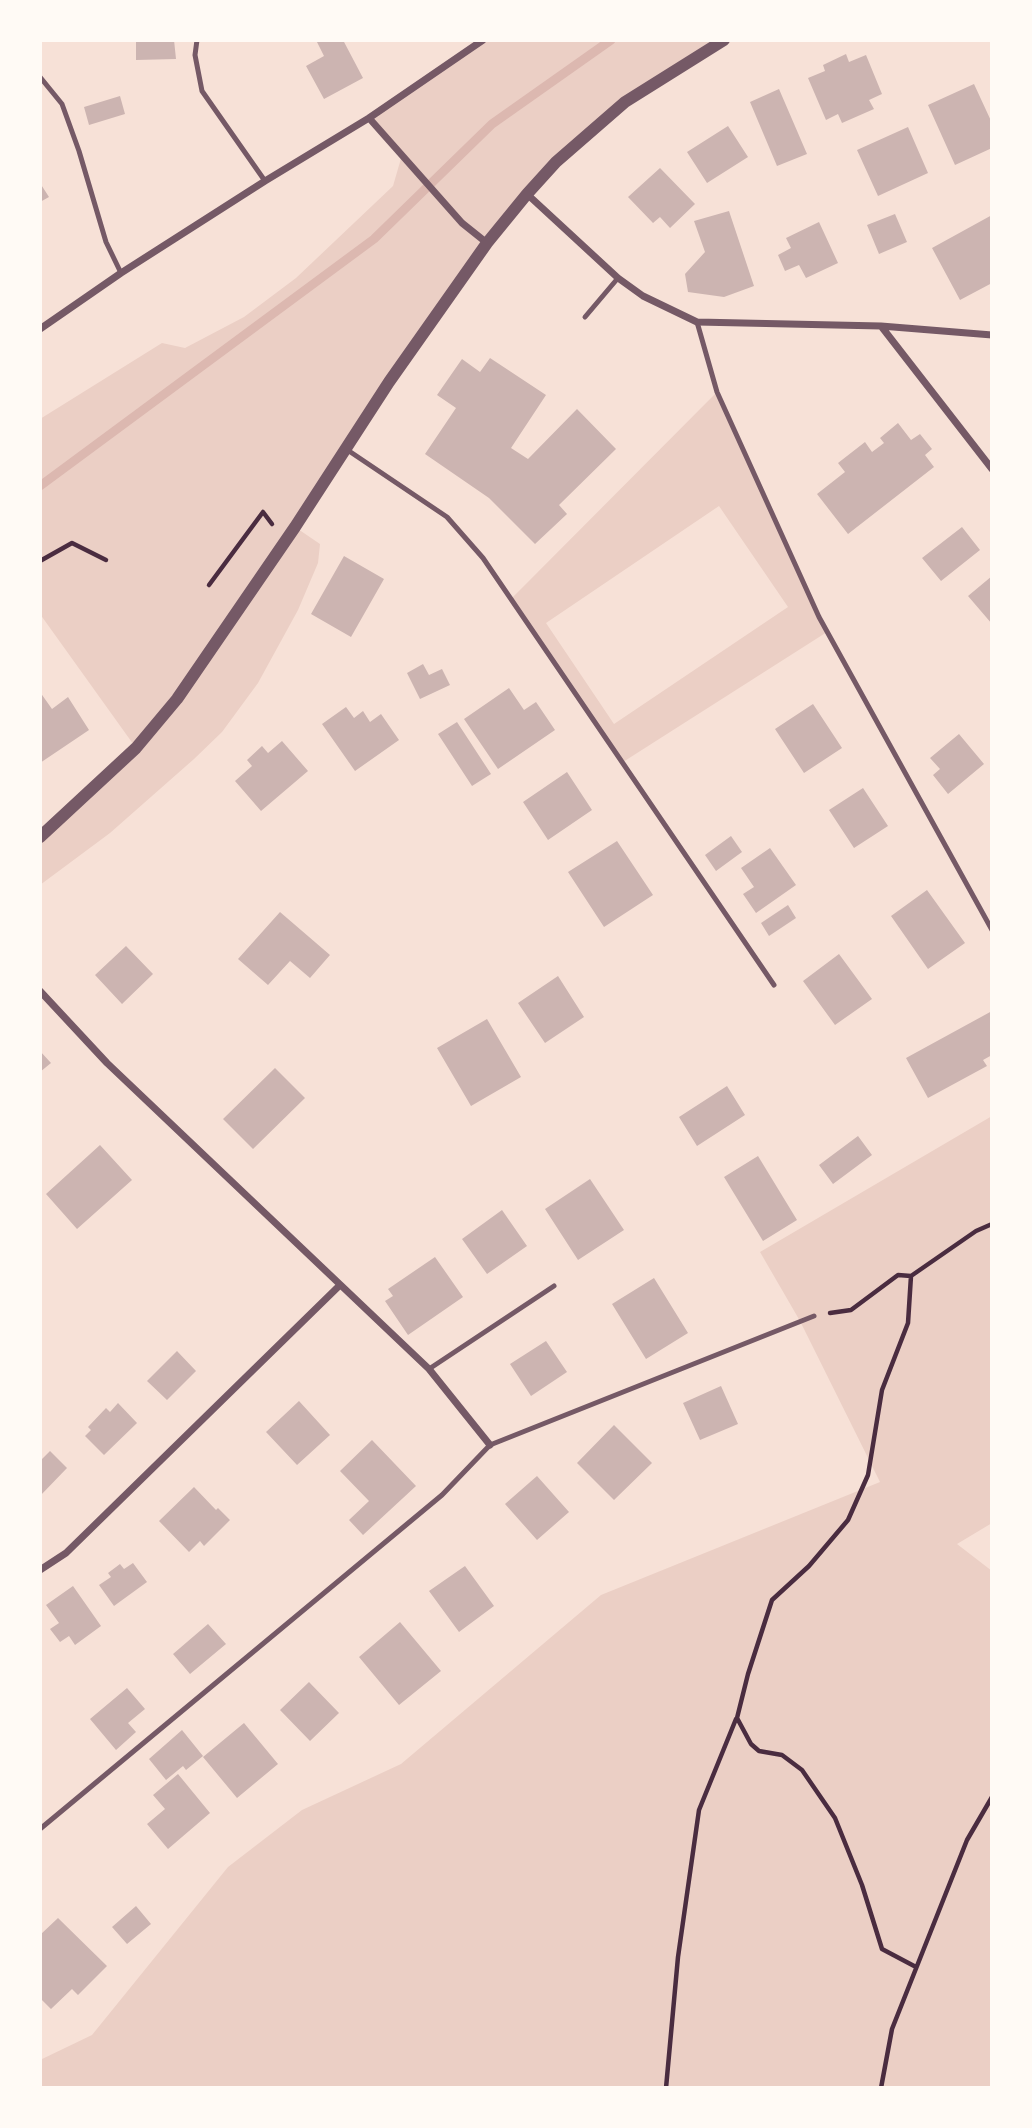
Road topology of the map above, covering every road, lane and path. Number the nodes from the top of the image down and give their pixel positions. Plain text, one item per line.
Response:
1 (197, 40) edge
2 (483, 40) edge
3 (724, 40) edge
4 (40, 77) edge
5 (369, 118) junction
6 (265, 181) junction
7 (527, 194) junction
8 (487, 243) junction
9 (121, 273) junction
10 (618, 278) junction
11 (585, 317) dead end
12 (697, 322) junction
13 (881, 326) junction
14 (40, 330) edge
15 (992, 335) edge
16 (346, 449) junction
17 (992, 469) edge
18 (277, 530) dead end
19 (106, 560) dead end
20 (40, 561) edge
21 (209, 585) dead end
22 (40, 837) edge
23 (992, 930) edge
24 (774, 985) dead end
25 (40, 991) edge
26 (992, 1224) edge
27 (911, 1276) junction
28 (339, 1286) junction
29 (554, 1286) dead end
30 (814, 1316) joint
31 (429, 1369) junction
32 (490, 1445) junction
33 (40, 1570) edge
34 (737, 1718) junction
35 (992, 1797) edge
36 (40, 1829) edge
37 (916, 1967) junction
38 (666, 2088) edge
39 (881, 2088) edge

1 - 6 lane
2 - 5 street
3 - 7 street
4 - 9 lane
5 - 6 street
5 - 8 street
6 - 9 street
7 - 8 street
7 - 10 street
8 - 16 street
9 - 14 street
10 - 11 lane
10 - 12 street
12 - 13 street
12 - 23 lane
13 - 15 street
13 - 17 street
16 - 22 street
16 - 24 lane
18 - 21 path
19 - 20 path
25 - 28 street
26 - 27 path
27 - 30 path
27 - 34 path
28 - 31 street
28 - 33 street
29 - 31 lane
30 - 32 lane
31 - 32 street
32 - 36 lane
34 - 37 path
34 - 38 path
35 - 37 path
37 - 39 path

